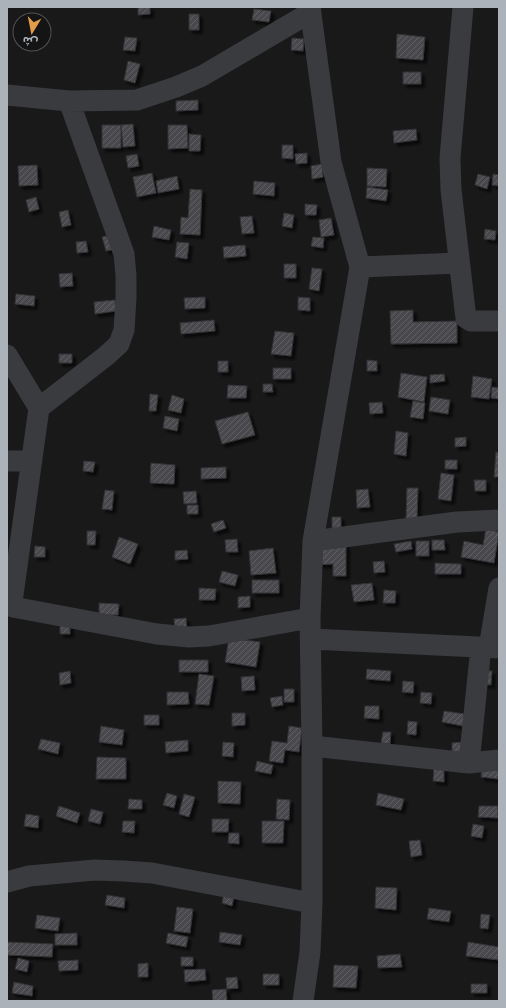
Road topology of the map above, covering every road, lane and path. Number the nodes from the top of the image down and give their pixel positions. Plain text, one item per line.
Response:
1 (463, 7) edge
2 (311, 10) edge
3 (7, 95) edge
4 (69, 101) junction
5 (459, 263) junction
6 (360, 267) junction
7 (499, 321) edge
8 (7, 354) edge
9 (39, 408) junction
10 (7, 461) edge
11 (32, 461) junction
12 (499, 520) edge
13 (313, 541) junction
14 (499, 588) edge
15 (10, 595) edge
16 (310, 618) junction
17 (311, 638) junction
18 (490, 648) edge
19 (312, 746) junction
20 (499, 760) edge
21 (469, 763) junction
22 (7, 882) edge
23 (312, 903) junction
24 (303, 1001) edge

1 - 5 street
2 - 4 street
2 - 6 street
3 - 4 street
4 - 9 street
5 - 6 street
5 - 7 street
6 - 13 street
8 - 9 street
9 - 11 street
10 - 11 street
11 - 15 street
12 - 13 street
13 - 16 street
14 - 18 street
15 - 16 street
16 - 17 street
17 - 18 street
17 - 19 street
18 - 21 street
19 - 21 street
19 - 23 street
20 - 21 street
22 - 23 street
23 - 24 street

